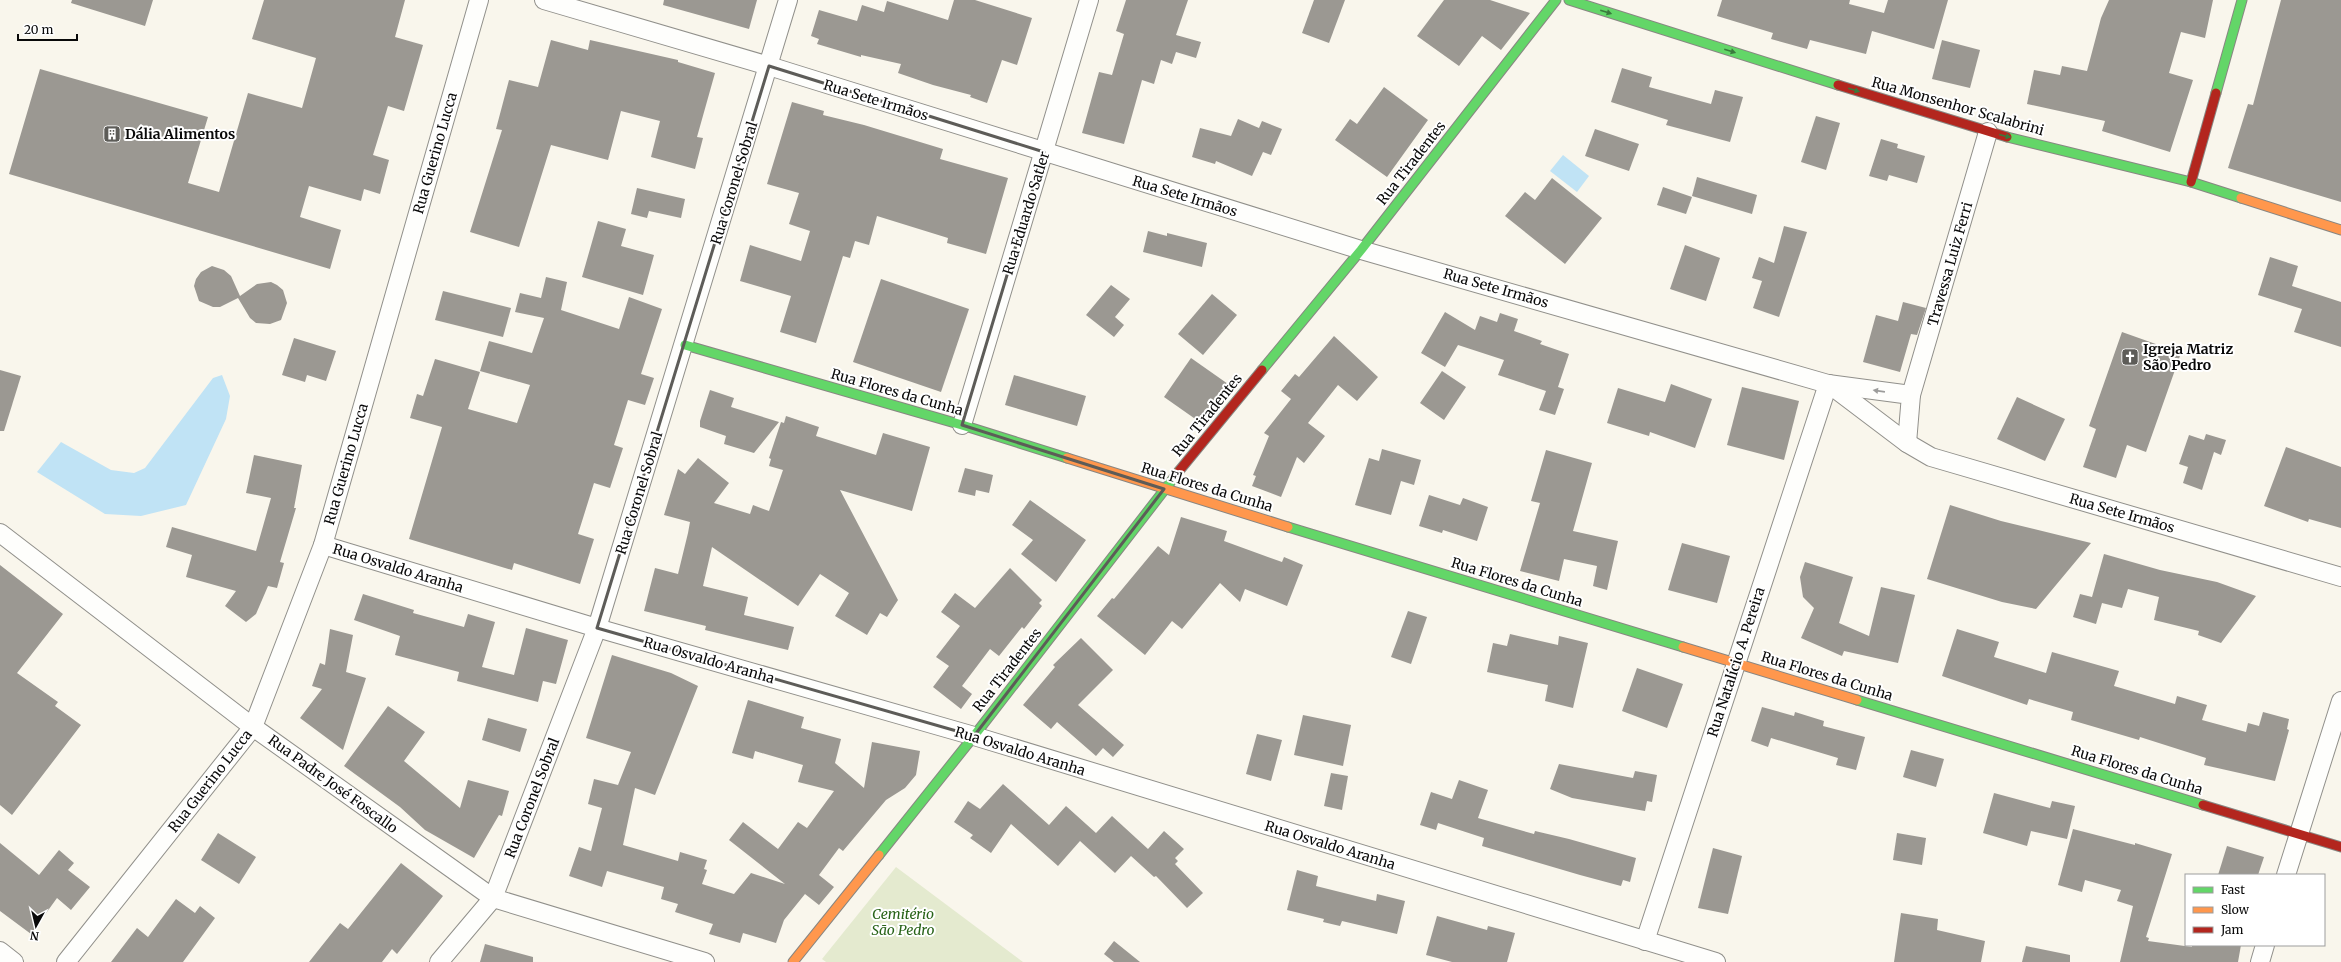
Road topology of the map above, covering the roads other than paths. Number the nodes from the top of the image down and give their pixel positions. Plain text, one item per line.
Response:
1 (479, 0) edge
2 (544, 0) edge
3 (788, 0) edge
4 (1089, 0) edge
5 (1556, 0) edge
6 (1569, 0) edge
7 (2242, 0) edge
8 (769, 66) junction
9 (1988, 132) junction
10 (1044, 152) junction
11 (2191, 182) junction
12 (2341, 230) edge
13 (1361, 250) junction
14 (685, 345) junction
15 (1828, 384) junction
16 (1911, 395) junction
17 (962, 426) junction
18 (1907, 443) junction
19 (1164, 489) junction
20 (0, 533) edge
21 (323, 546) junction
22 (2341, 577) edge
23 (597, 628) junction
24 (1735, 663) junction
25 (2341, 701) edge
26 (253, 727) junction
27 (974, 736) junction
28 (2298, 834) junction
29 (2341, 847) edge
30 (2286, 874) edge
31 (493, 898) junction
32 (1645, 941) junction
33 (2265, 946) edge
34 (0, 951) edge
35 (14, 962) edge
36 (66, 962) edge
37 (439, 962) edge
38 (705, 962) edge
39 (793, 962) edge
40 (1716, 962) edge
41 (2260, 962) edge

1 - 21 street, Rua Guerino Lucca
2 - 8 street, Rua Sete Irmãos
3 - 8 street, Rua Coronel Sobral
4 - 10 street, Rua Eduardo Satler
5 - 13 street, Rua Tiradentes
6 -> 9 street, Rua Monsenhor Scalabrini
7 - 11 street
8 - 10 street, Rua Sete Irmãos
8 - 14 street, Rua Coronel Sobral
9 -> 11 street, Rua Monsenhor Scalabrini
9 - 16 street, Travessa Luiz Ferri
10 - 13 street, Rua Sete Irmãos
10 - 17 street, Rua Eduardo Satler
11 - 12 street, Rua Monsenhor Scalabrini
13 - 15 street, Rua Sete Irmãos
13 - 19 street, Rua Tiradentes
14 - 17 street, Rua Flores da Cunha
14 - 23 street, Rua Coronel Sobral
16 -> 15 street
15 - 18 street, Rua Sete Irmãos
15 - 24 street, Rua Natalício A. Pereira
16 - 18 street, Travessa Luiz Ferri
17 - 19 street, Rua Flores da Cunha
18 - 22 street, Rua Sete Irmãos
19 - 24 street, Rua Flores da Cunha
19 - 27 street, Rua Tiradentes
20 - 26 street, Rua Padre José Foscallo
21 - 23 street, Rua Osvaldo Aranha
21 - 26 street, Rua Guerino Lucca
23 - 27 street, Rua Osvaldo Aranha
23 - 31 street, Rua Coronel Sobral
24 - 28 street, Rua Flores da Cunha
24 - 32 street, Rua Natalício A. Pereira
25 - 28 street
26 - 31 street, Rua Padre José Foscallo
26 - 36 street, Rua Guerino Lucca
27 - 32 street, Rua Osvaldo Aranha
27 - 39 street, Rua Tiradentes
28 - 29 street, Rua Flores da Cunha
28 - 30 street
31 - 37 street, Rua Coronel Sobral
31 - 38 street, Rua Padre José Foscallo
32 - 40 street, Rua Osvaldo Aranha
33 - 41 street
34 - 35 street

